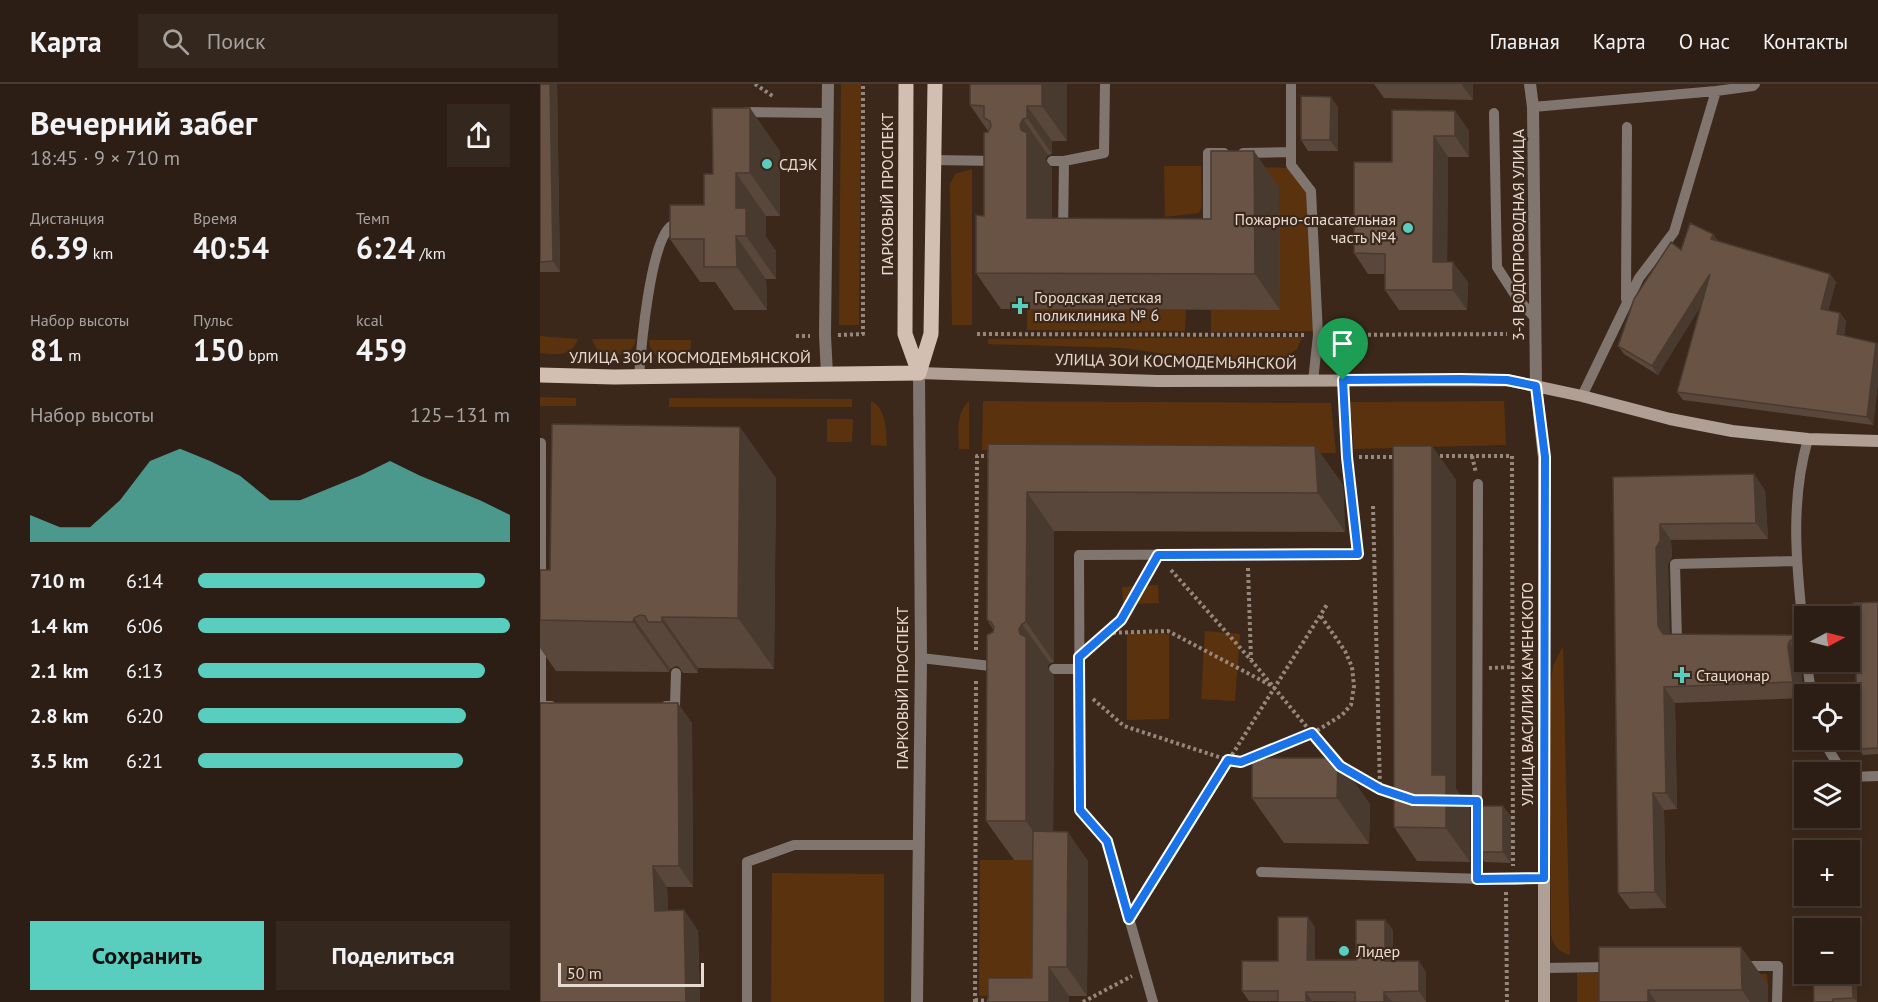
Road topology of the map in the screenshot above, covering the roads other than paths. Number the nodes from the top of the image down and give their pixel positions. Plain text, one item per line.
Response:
1 (828, 84) edge
2 (906, 84) edge
3 (935, 84) edge
4 (1106, 84) edge
5 (1291, 84) edge
6 (1530, 84) edge
7 (1755, 84) edge
8 (1716, 91) junction
9 (1533, 107) junction
10 (828, 113) junction
11 (1494, 114) dead end
12 (732, 126) edge
13 (1627, 127) dead end
14 (1290, 152) junction
15 (934, 160) junction
16 (1009, 161) edge
17 (1052, 161) dead end
18 (1064, 161) junction
19 (691, 216) edge
20 (1196, 237) edge
21 (1074, 238) edge
22 (1626, 302) junction
23 (1535, 318) junction
24 (920, 373) junction
25 (540, 375) edge
26 (826, 375) junction
27 (639, 377) junction
28 (1343, 380) junction
29 (1313, 381) junction
30 (1536, 386) junction
31 (1582, 396) junction
32 (1808, 440) junction
33 (1878, 441) edge
34 (541, 443) edge
35 (1478, 484) dead end
36 (1795, 561) junction
37 (541, 599) edge
38 (1800, 606) edge
39 (541, 622) edge
40 (1794, 639) edge
41 (1770, 640) edge
42 (1700, 641) edge
43 (921, 658) junction
44 (1014, 667) edge
45 (1054, 669) dead end
46 (1080, 669) junction
47 (676, 673) dead end
48 (564, 706) edge
49 (653, 706) edge
50 (1878, 776) edge
51 (1860, 777) edge
52 (919, 845) junction
53 (1261, 872) dead end
54 (1544, 878) junction
55 (1477, 879) junction
56 (1733, 966) edge
57 (1619, 967) edge
58 (1544, 968) junction
59 (747, 1002) edge
60 (917, 1002) edge
61 (1153, 1002) edge
62 (1544, 1002) edge
63 (1777, 1002) edge

1 - 10 street
2 - 24 main road, ПАРКОВЫЙ ПРОСПЕКТ
3 - 15 main road, ПАРКОВЫЙ ПРОСПЕКТ
4 - 18 lane
5 - 14 lane
6 - 9 street, 3-Я ВОДОПРОВОДНАЯ УЛИЦА
7 - 8 lane
8 - 9 lane
8 - 22 lane
9 - 23 street, 3-Я ВОДОПРОВОДНАЯ УЛИЦА
10 - 12 lane
10 - 26 street
11 - 23 lane
13 - 22 lane
14 - 20 lane
14 - 29 lane
15 - 16 lane
15 - 24 main road, ПАРКОВЫЙ ПРОСПЕКТ
17 - 18 lane
18 - 21 lane
19 - 27 lane
22 - 31 lane
23 - 30 street, 3-Я ВОДОПРОВОДНАЯ УЛИЦА
24 - 26 main road, УЛИЦА ЗОИ КОСМОДЕМЬЯНСКОЙ
24 - 29 main road, УЛИЦА ЗОИ КОСМОДЕМЬЯНСКОЙ
24 - 43 street, ПАРКОВЫЙ ПРОСПЕКТ
25 - 27 main road, УЛИЦА ЗОИ КОСМОДЕМЬЯНСКОЙ
26 - 27 main road, УЛИЦА ЗОИ КОСМОДЕМЬЯНСКОЙ
28 - 29 main road, УЛИЦА ЗОИ КОСМОДЕМЬЯНСКОЙ
28 - 30 main road, УЛИЦА ЗОИ КОСМОДЕМЬЯНСКОЙ
28 - 46 lane
30 - 31 main road, УЛИЦА ЗОИ КОСМОДЕМЬЯНСКОЙ
30 - 54 main road, УЛИЦА ВАСИЛИЯ КАМЕНСКОГО
31 - 32 main road, УЛИЦА ЗОИ КОСМОДЕМЬЯНСКОЙ
32 - 33 main road, УЛИЦА ЗОИ КОСМОДЕМЬЯНСКОЙ
32 - 36 lane
34 - 37 lane
35 - 55 lane
36 - 38 lane
36 - 42 lane
39 - 48 lane
40 - 41 lane
43 - 44 lane
43 - 52 street, ПАРКОВЫЙ ПРОСПЕКТ
45 - 46 lane
46 - 61 lane
47 - 49 lane
50 - 51 lane
52 - 59 lane
52 - 60 street, ПАРКОВЫЙ ПРОСПЕКТ
53 - 55 lane
54 - 55 lane
54 - 58 main road, УЛИЦА ВАСИЛИЯ КАМЕНСКОГО
56 - 63 lane
57 - 58 lane
58 - 62 main road, УЛИЦА ВАСИЛИЯ КАМЕНСКОГО

